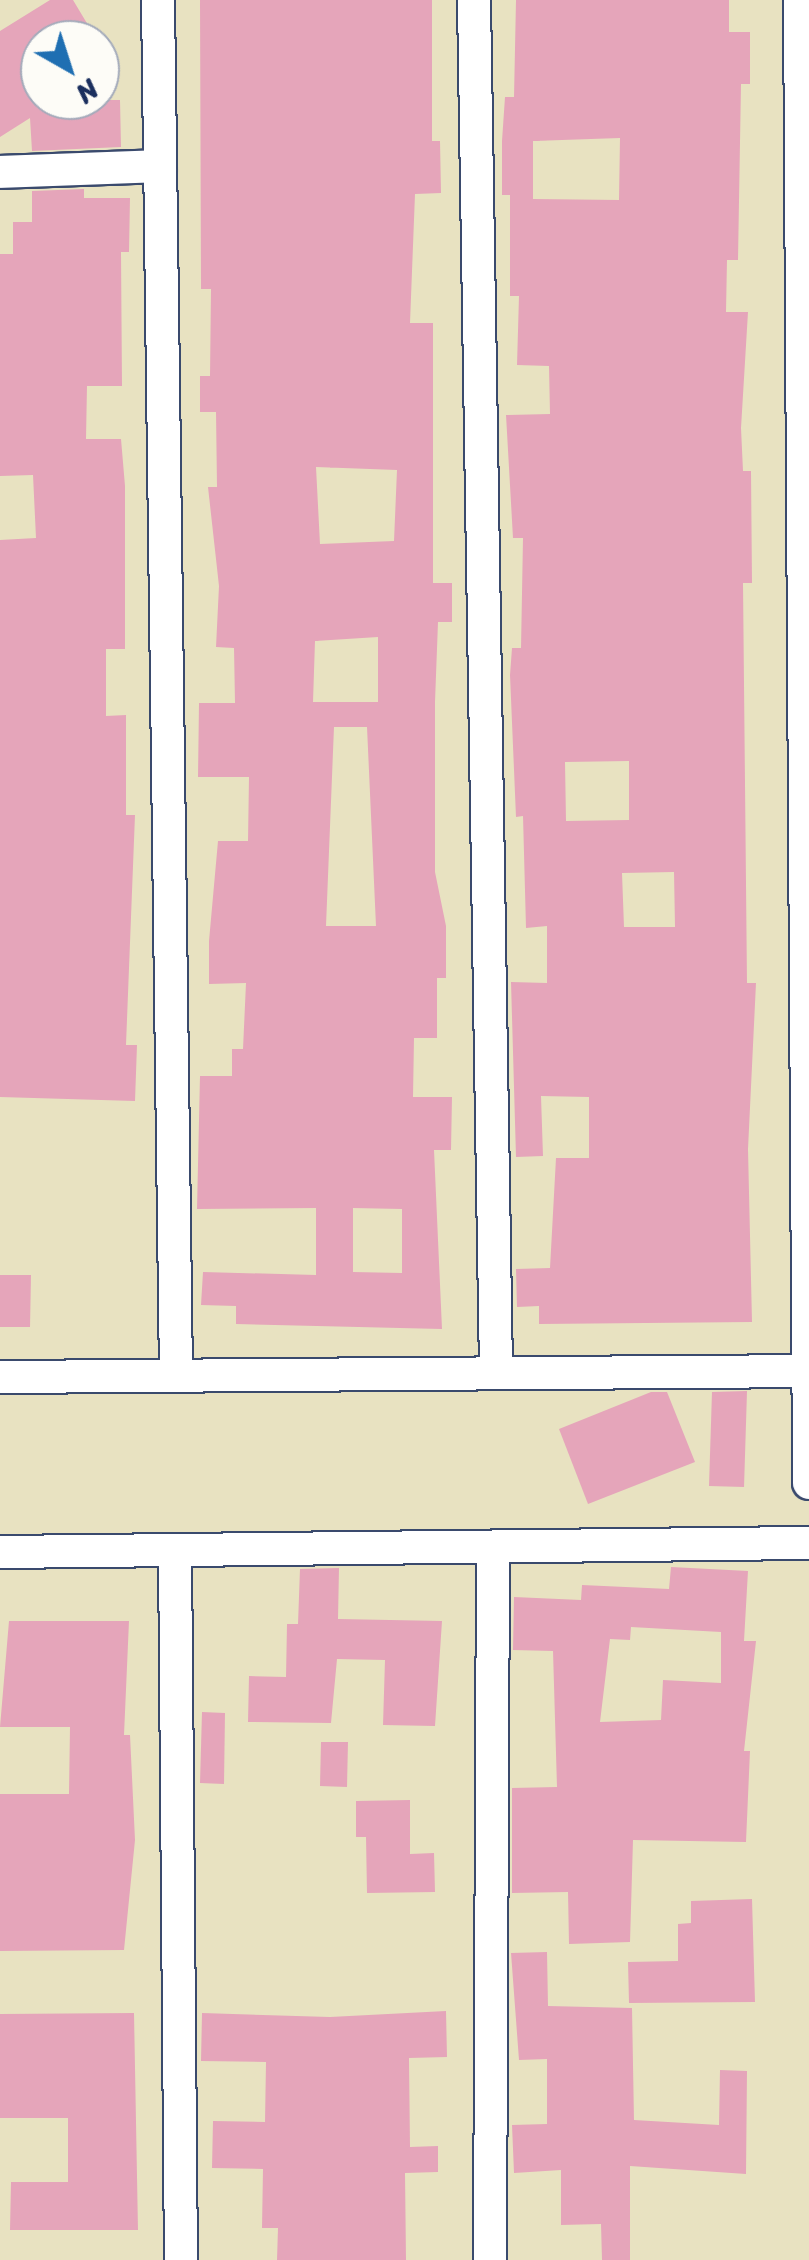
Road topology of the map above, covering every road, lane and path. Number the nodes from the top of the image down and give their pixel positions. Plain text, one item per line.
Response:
1 (158, 0) edge
2 (474, 0) edge
3 (800, 0) edge
4 (805, 129) edge
5 (160, 166) junction
6 (0, 172) edge
7 (805, 186) edge
8 (808, 1371) edge
9 (496, 1372) junction
10 (176, 1374) junction
11 (0, 1377) edge
12 (809, 1483) edge
13 (809, 1544) edge
14 (175, 1550) junction
15 (494, 1551) junction
16 (0, 1552) edge
17 (181, 2260) edge
18 (490, 2260) edge

1 - 5 street
2 - 9 street
3 - 4 street
4 - 7 street
5 - 6 street
5 - 10 street
7 - 8 street
8 - 9 street
8 - 12 street
9 - 10 street
10 - 11 street
13 - 15 street
14 - 15 street
14 - 16 street
14 - 17 street
15 - 18 street

